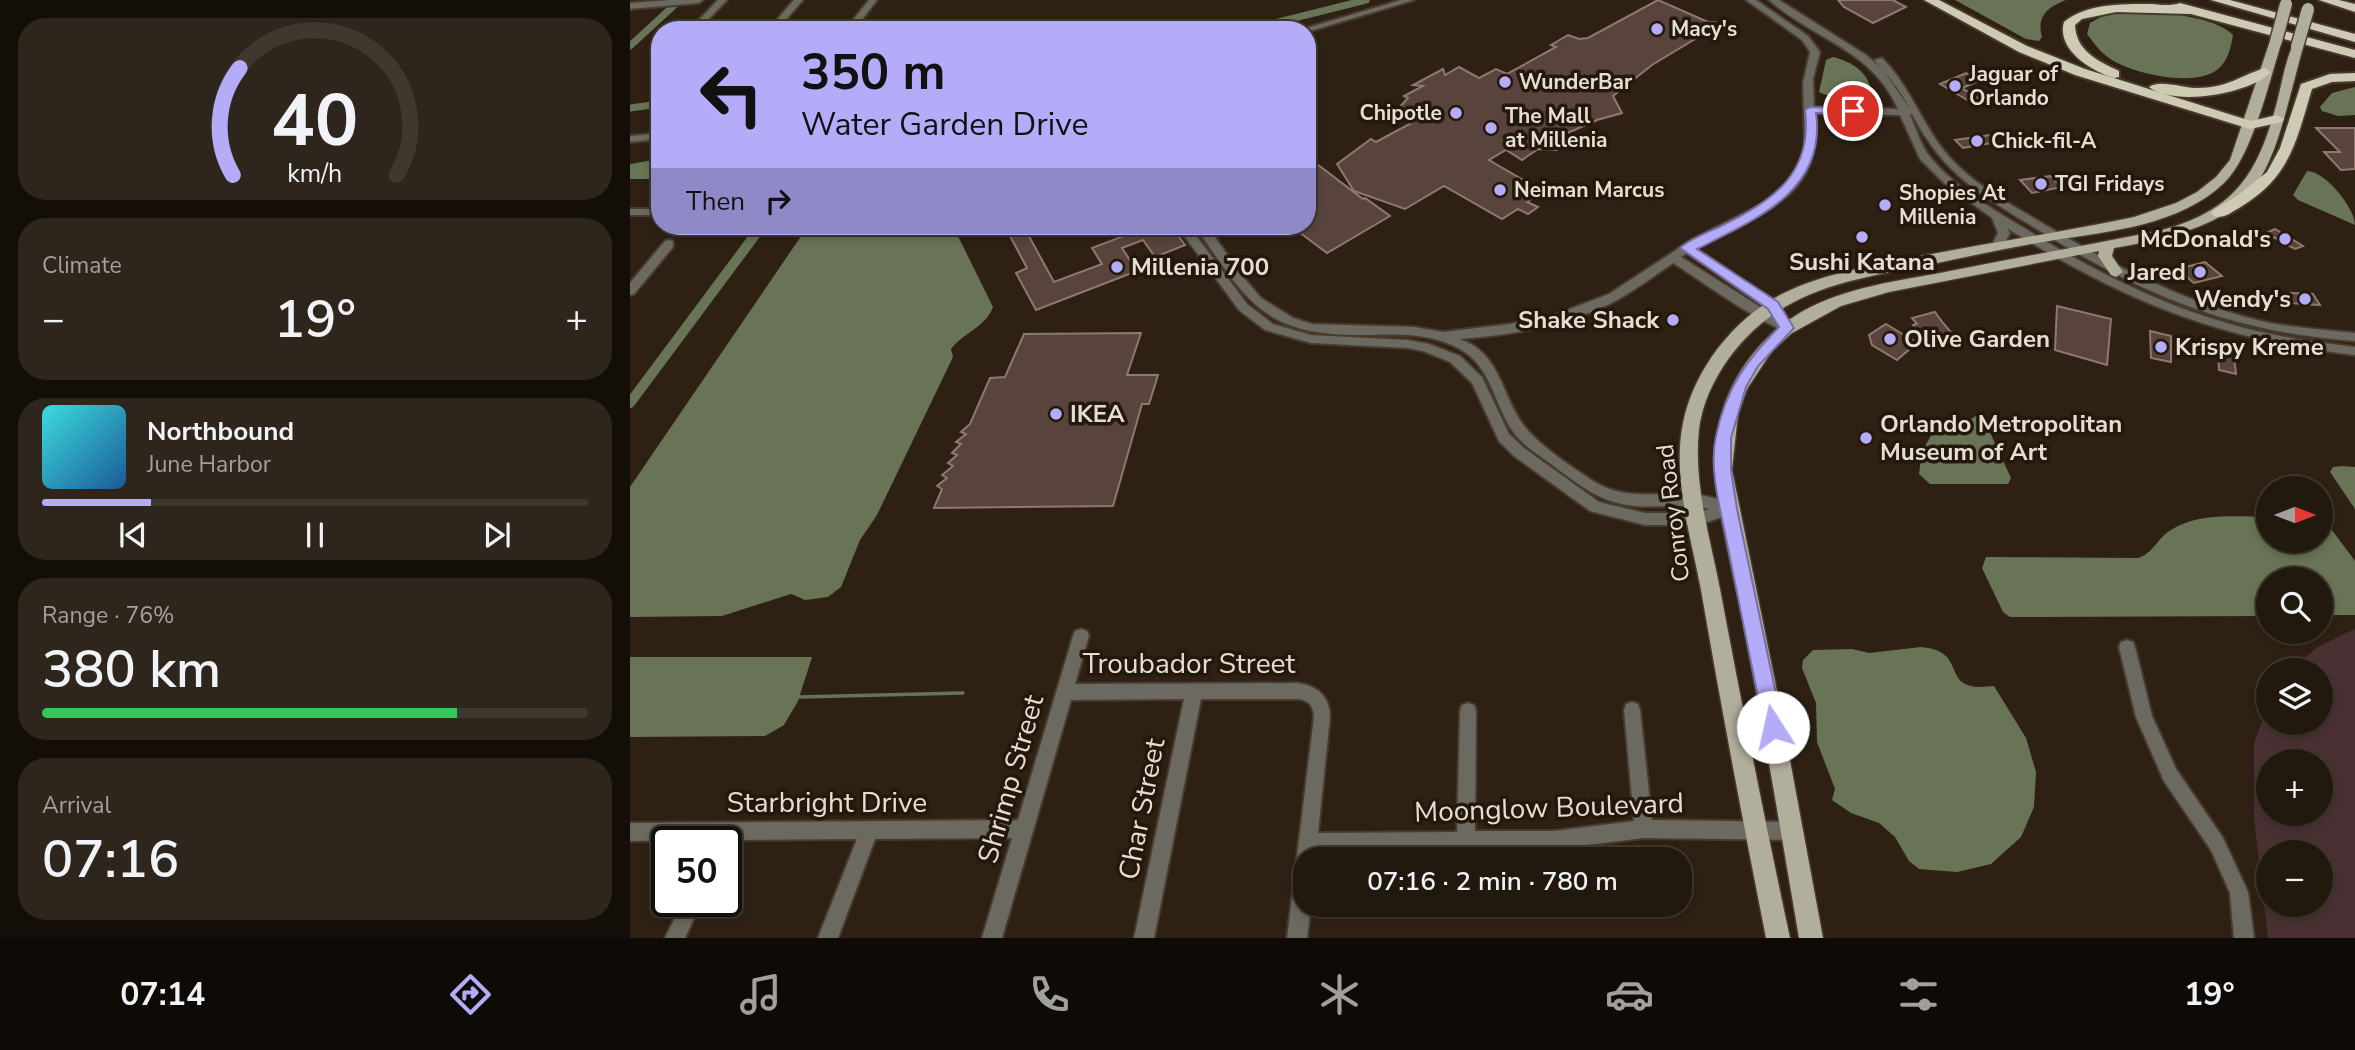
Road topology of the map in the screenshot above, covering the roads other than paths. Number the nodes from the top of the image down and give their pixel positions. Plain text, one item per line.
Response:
1 (699, 0) edge
2 (723, 0) edge
3 (799, 0) edge
4 (873, 0) edge
5 (1410, 0) edge
6 (1750, 0) edge
7 (1773, 0) edge
8 (1787, 0) edge
9 (1930, 0) edge
10 (2155, 0) edge
11 (2217, 0) edge
12 (2240, 0) edge
13 (2325, 0) edge
14 (2335, 0) edge
15 (2288, 1) edge
16 (631, 2) edge
17 (2307, 4) edge
18 (2191, 5) edge
19 (2355, 8) edge
20 (702, 21) edge
21 (780, 21) edge
22 (856, 21) edge
23 (1316, 27) edge
24 (2355, 31) edge
25 (2355, 38) edge
26 (2355, 45) edge
27 (2355, 54) edge
28 (2265, 72) junction
29 (2355, 77) edge
30 (1810, 105) junction
31 (1902, 108) junction
32 (1915, 108) junction
33 (2277, 119) junction
34 (2250, 125) junction
35 (651, 137) edge
36 (630, 139) edge
37 (630, 212) edge
38 (651, 212) edge
39 (1994, 214) junction
40 (2218, 214) junction
41 (1190, 235) edge
42 (1208, 235) edge
43 (2052, 236) junction
44 (2034, 239) junction
45 (668, 244) dead end
46 (1998, 245) junction
47 (2107, 245) junction
48 (1687, 248) junction
49 (2076, 250) junction
50 (2059, 254) junction
51 (1674, 257) junction
52 (2116, 272) junction
53 (630, 291) edge
54 (1767, 310) junction
55 (1510, 327) junction
56 (1787, 328) junction
57 (1440, 335) junction
58 (2355, 337) edge
59 (1469, 348) junction
60 (2355, 351) edge
61 (1455, 359) junction
62 (1729, 509) junction
63 (1696, 510) junction
64 (1081, 636) dead end
65 (2127, 647) dead end
66 (1065, 692) junction
67 (1194, 692) junction
68 (1632, 710) dead end
69 (1468, 711) dead end
70 (1644, 829) junction
71 (1024, 830) junction
72 (869, 831) junction
73 (1756, 831) junction
74 (1792, 831) junction
75 (630, 832) edge
76 (651, 833) edge
77 (742, 836) edge
78 (1466, 841) junction
79 (1307, 847) edge
80 (1397, 847) edge
81 (685, 917) edge
82 (1299, 917) edge
83 (675, 938) edge
84 (828, 938) edge
85 (992, 938) edge
86 (1144, 938) edge
87 (1297, 938) edge
88 (1778, 938) edge
89 (1811, 938) edge
90 (2244, 938) edge

1 - 16 street
2 - 20 street
3 - 21 street
4 - 22 street
5 - 23 street
6 - 30 street
7 - 31 street
8 - 32 street
9 - 34 highway
10 - 18 highway
11 - 25 highway
12 - 24 highway
13 - 19 highway
14 - 19 highway
15 - 28 main road, Conroy Road, bridge
17 - 33 main road, bridge
18 - 26 highway
18 - 27 highway
18 - 28 highway
28 - 34 main road, Conroy Road
29 - 40 highway
30 - 31 street
30 - 48 street
31 - 32 street
31 - 39 street
32 - 43 street
33 - 34 highway
33 - 40 main road
34 - 43 main road, Conroy Road
35 - 36 street
37 - 38 street
39 - 44 street
39 - 46 street
40 - 47 main road
41 - 61 street
42 - 57 street
43 - 44 main road, Conroy Road
43 - 49 street
44 - 46 main road, Conroy Road
44 - 50 street
45 - 53 street
46 - 54 main road, Conroy Road
47 - 49 main road
47 - 52 main road
48 - 51 street
48 - 54 street
49 - 50 main road
49 - 52 street
50 - 56 main road
50 - 60 street
51 - 54 street
51 - 55 street
52 - 58 street
54 - 56 street
54 - 63 main road, Conroy Road
55 - 57 street
55 - 59 street
56 - 62 main road
57 - 59 street
59 - 61 street
59 - 63 street
61 - 63 street
62 - 63 street
62 - 74 main road
63 - 73 main road, Conroy Road
64 - 66 street, Shrimp Street
65 - 90 street
66 - 67 street, Troubador Street
66 - 71 street, Shrimp Street
67 - 79 street, Troubador Street
67 - 86 street, Char Street
68 - 70 street
69 - 78 street
70 - 73 street, Moonglow Boulevard
70 - 78 street, Moonglow Boulevard
71 - 72 street, Starbright Drive
71 - 85 street, Shrimp Street
72 - 77 street, Starbright Drive
72 - 84 street
73 - 74 street, Moonglow Boulevard
73 - 88 main road, Conroy Road
74 - 89 main road
75 - 76 street, Starbright Drive
78 - 80 street, Moonglow Boulevard
81 - 83 street
82 - 87 street, Troubador Street

